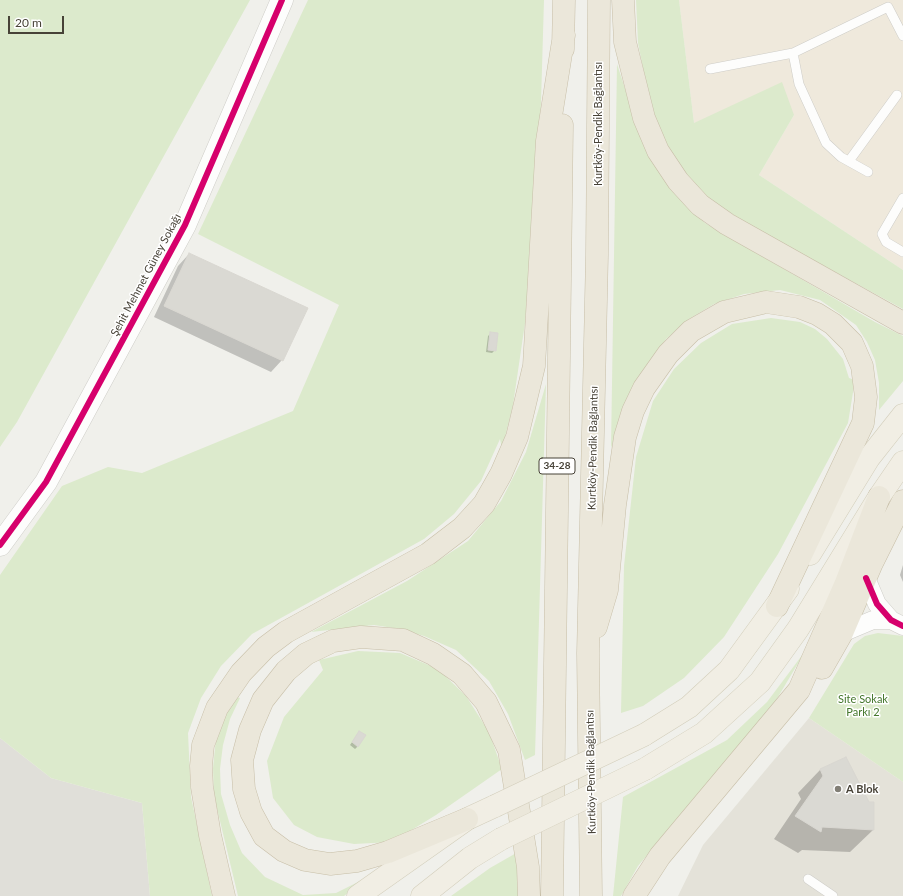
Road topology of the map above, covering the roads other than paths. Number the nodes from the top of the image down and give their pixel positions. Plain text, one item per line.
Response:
1 (282, 0) edge
2 (564, 0) edge
3 (599, 0) edge
4 (623, 0) edge
5 (564, 35) junction
6 (903, 36) edge
7 (793, 53) junction
8 (710, 69) dead end
9 (897, 94) dead end
10 (849, 161) junction
11 (868, 172) dead end
12 (903, 198) edge
13 (903, 252) edge
14 (903, 323) edge
15 (903, 415) edge
16 (903, 462) edge
17 (879, 497) junction
18 (903, 501) edge
19 (0, 545) edge
20 (866, 578) junction
21 (777, 606) junction
22 (897, 623) edge
23 (842, 633) junction
24 (588, 653) junction
25 (704, 802) junction
26 (467, 819) junction
27 (808, 879) dead end
28 (224, 896) edge
29 (358, 896) edge
30 (384, 896) edge
31 (422, 896) edge
32 (529, 896) edge
33 (552, 896) edge
34 (591, 896) edge
35 (634, 896) edge
36 (833, 896) edge

1 - 19 street, Şehit Mehmet Güney Sokağı
2 - 5 highway, 34-28
3 - 24 highway, Kurtköy-Pendik Bağlantısı
4 - 14 highway
5 - 28 highway
5 - 33 highway, 34-28
6 - 7 lane
7 - 8 lane
7 - 10 lane
9 - 10 lane
10 - 11 lane
12 - 13 lane
15 - 21 main road
16 - 17 main road
17 - 25 highway
17 - 31 main road, bridge
18 - 20 highway
20 - 22 street
20 - 23 highway
21 - 24 highway
21 - 26 main road, bridge
22 - 23 street
23 - 25 highway
24 - 34 highway, Kurtköy-Pendik Bağlantısı
25 - 35 highway
26 - 29 main road
26 - 30 main road
26 - 32 highway
27 - 36 lane

